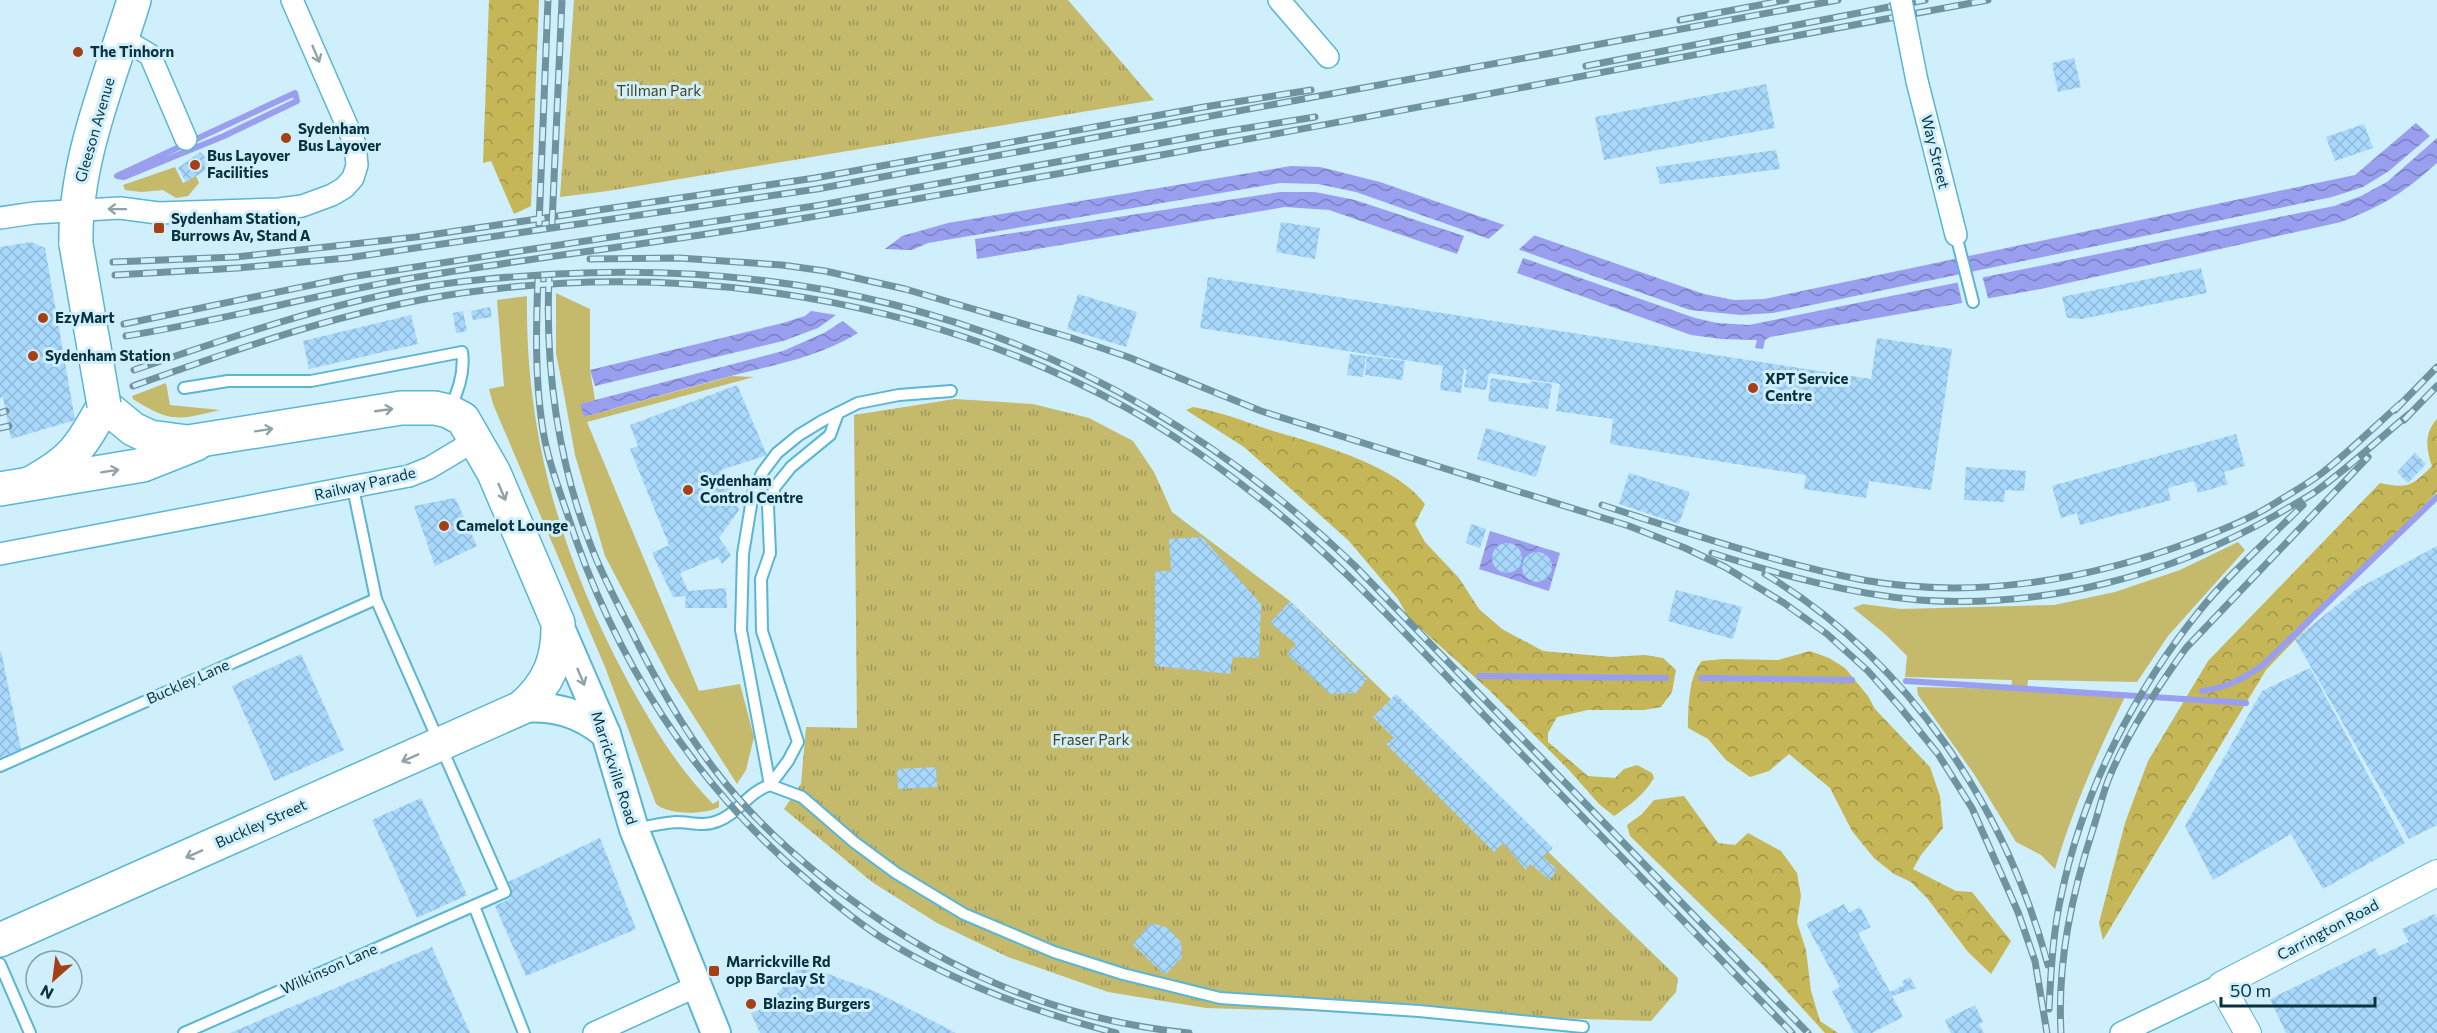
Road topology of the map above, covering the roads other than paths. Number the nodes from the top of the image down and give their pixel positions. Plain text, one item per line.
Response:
1 (134, 0) edge
2 (292, 0) edge
3 (1279, 0) edge
4 (1901, 0) edge
5 (122, 38) junction
6 (1328, 57) dead end
7 (186, 138) dead end
8 (0, 208) edge
9 (76, 210) junction
10 (10, 216) edge
11 (1958, 244) joint
12 (1973, 302) dead end
13 (184, 388) dead end
14 (951, 391) dead end
15 (104, 405) junction
16 (448, 411) junction
17 (838, 413) junction
18 (206, 440) junction
19 (476, 440) junction
20 (16, 486) edge
21 (353, 488) junction
22 (0, 554) edge
23 (376, 599) junction
24 (558, 623) junction
25 (521, 708) junction
26 (606, 734) junction
27 (439, 745) junction
28 (0, 766) edge
29 (770, 785) junction
30 (634, 829) junction
31 (2437, 873) edge
32 (474, 906) junction
33 (0, 940) edge
34 (0, 964) edge
35 (697, 986) junction
36 (2221, 986) junction
37 (1583, 1027) dead end
38 (30, 1033) edge
39 (184, 1033) edge
40 (524, 1033) edge
41 (594, 1033) edge
42 (716, 1033) edge
43 (2121, 1033) edge
44 (2248, 1033) edge

1 - 5 main road, Gleeson Avenue
2 -> 9 street
3 - 6 street
4 - 11 street, Way Street, bridge
5 - 7 street
5 - 9 main road, Gleeson Avenue
8 - 10 street
9 - 10 street
9 - 15 main road, Gleeson Avenue, bridge
11 - 12 lane, Way Street
13 - 16 lane
14 - 17 lane
15 - 18 main road
15 - 20 main road
18 -> 16 main road
16 - 19 main road
17 - 29 lane
17 - 29 lane
20 -> 18 main road
19 - 21 street, Railway Parade
19 -> 24 main road, Marrickville Road
21 - 22 street, Railway Parade
21 - 23 lane
23 - 27 lane
23 - 28 lane, Buckley Lane
24 - 25 main road, Buckley Street
24 -> 26 main road, Marrickville Road
25 - 26 main road, Buckley Street
25 - 27 main road, Buckley Street
26 - 30 main road, Marrickville Road
27 - 32 lane, Wilkinson Lane
27 -> 33 main road, Buckley Street
29 - 30 lane
29 - 37 lane
30 - 35 main road, Marrickville Road
31 - 36 street, Carrington Road
32 - 39 lane, Wilkinson Lane
32 - 40 lane
34 - 38 lane
35 - 41 street
35 - 42 main road, Marrickville Road
36 - 43 street, Carrington Road
36 - 44 street

